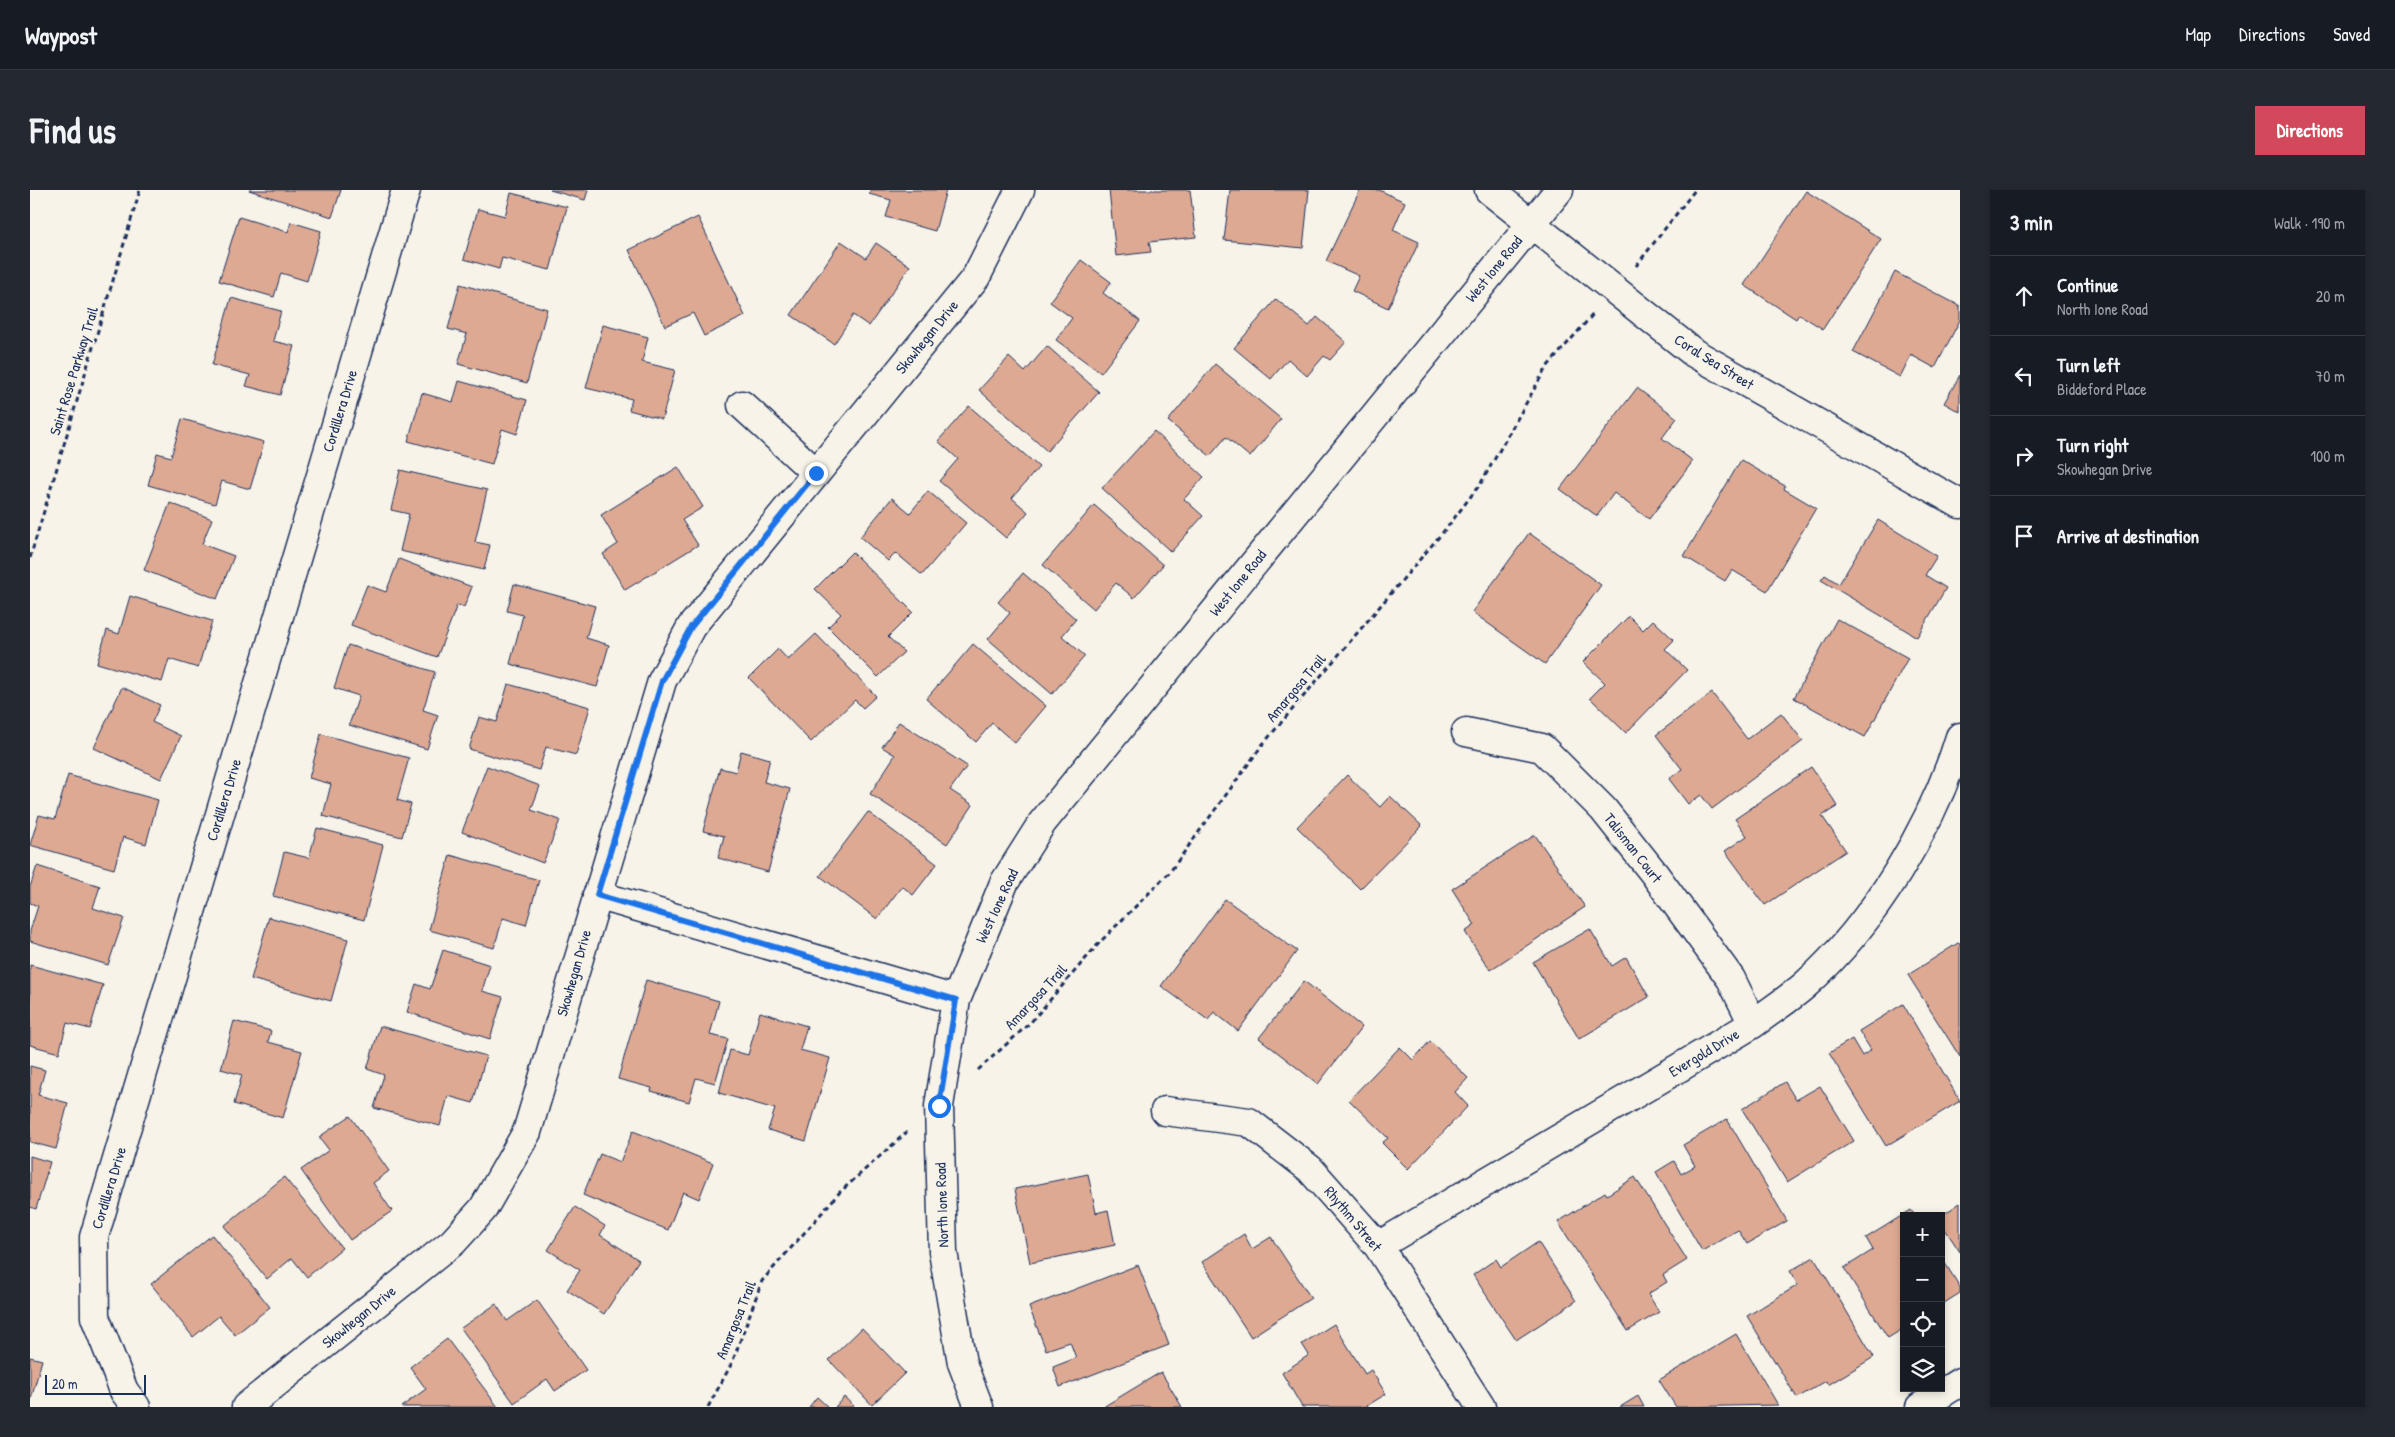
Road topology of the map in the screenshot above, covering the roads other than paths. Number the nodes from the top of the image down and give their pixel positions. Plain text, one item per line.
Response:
1 (406, 190) edge
2 (1020, 190) edge
3 (1489, 190) edge
4 (1559, 190) edge
5 (1531, 224) junction
6 (742, 405) dead end
7 (816, 473) junction
8 (1960, 504) edge
9 (1466, 732) dead end
10 (1960, 737) edge
11 (1954, 776) edge
12 (597, 895) junction
13 (956, 1000) junction
14 (1753, 1024) junction
15 (1165, 1111) dead end
16 (1378, 1246) junction
17 (1960, 1382) edge
18 (136, 1407) edge
19 (246, 1407) edge
20 (979, 1407) edge
21 (1481, 1407) edge
22 (1920, 1407) edge

1 - 18 street, Cordillera Drive
2 - 7 street, Skowhegan Drive
3 - 5 street, Coral Sea Street
4 - 5 street, West Ione Road
5 - 8 street, Coral Sea Street
5 - 13 street, West Ione Road
6 - 7 street
7 - 12 street, Skowhegan Drive
9 - 14 street, Talisman Court
10 - 11 street, Evergold Drive
11 - 14 street, Evergold Drive
12 - 13 street
12 - 19 street, Skowhegan Drive
13 - 20 street, North Ione Road
14 - 16 street, Evergold Drive
15 - 16 street, Rhythm Street
16 - 21 street, Rhythm Street
17 - 22 street

